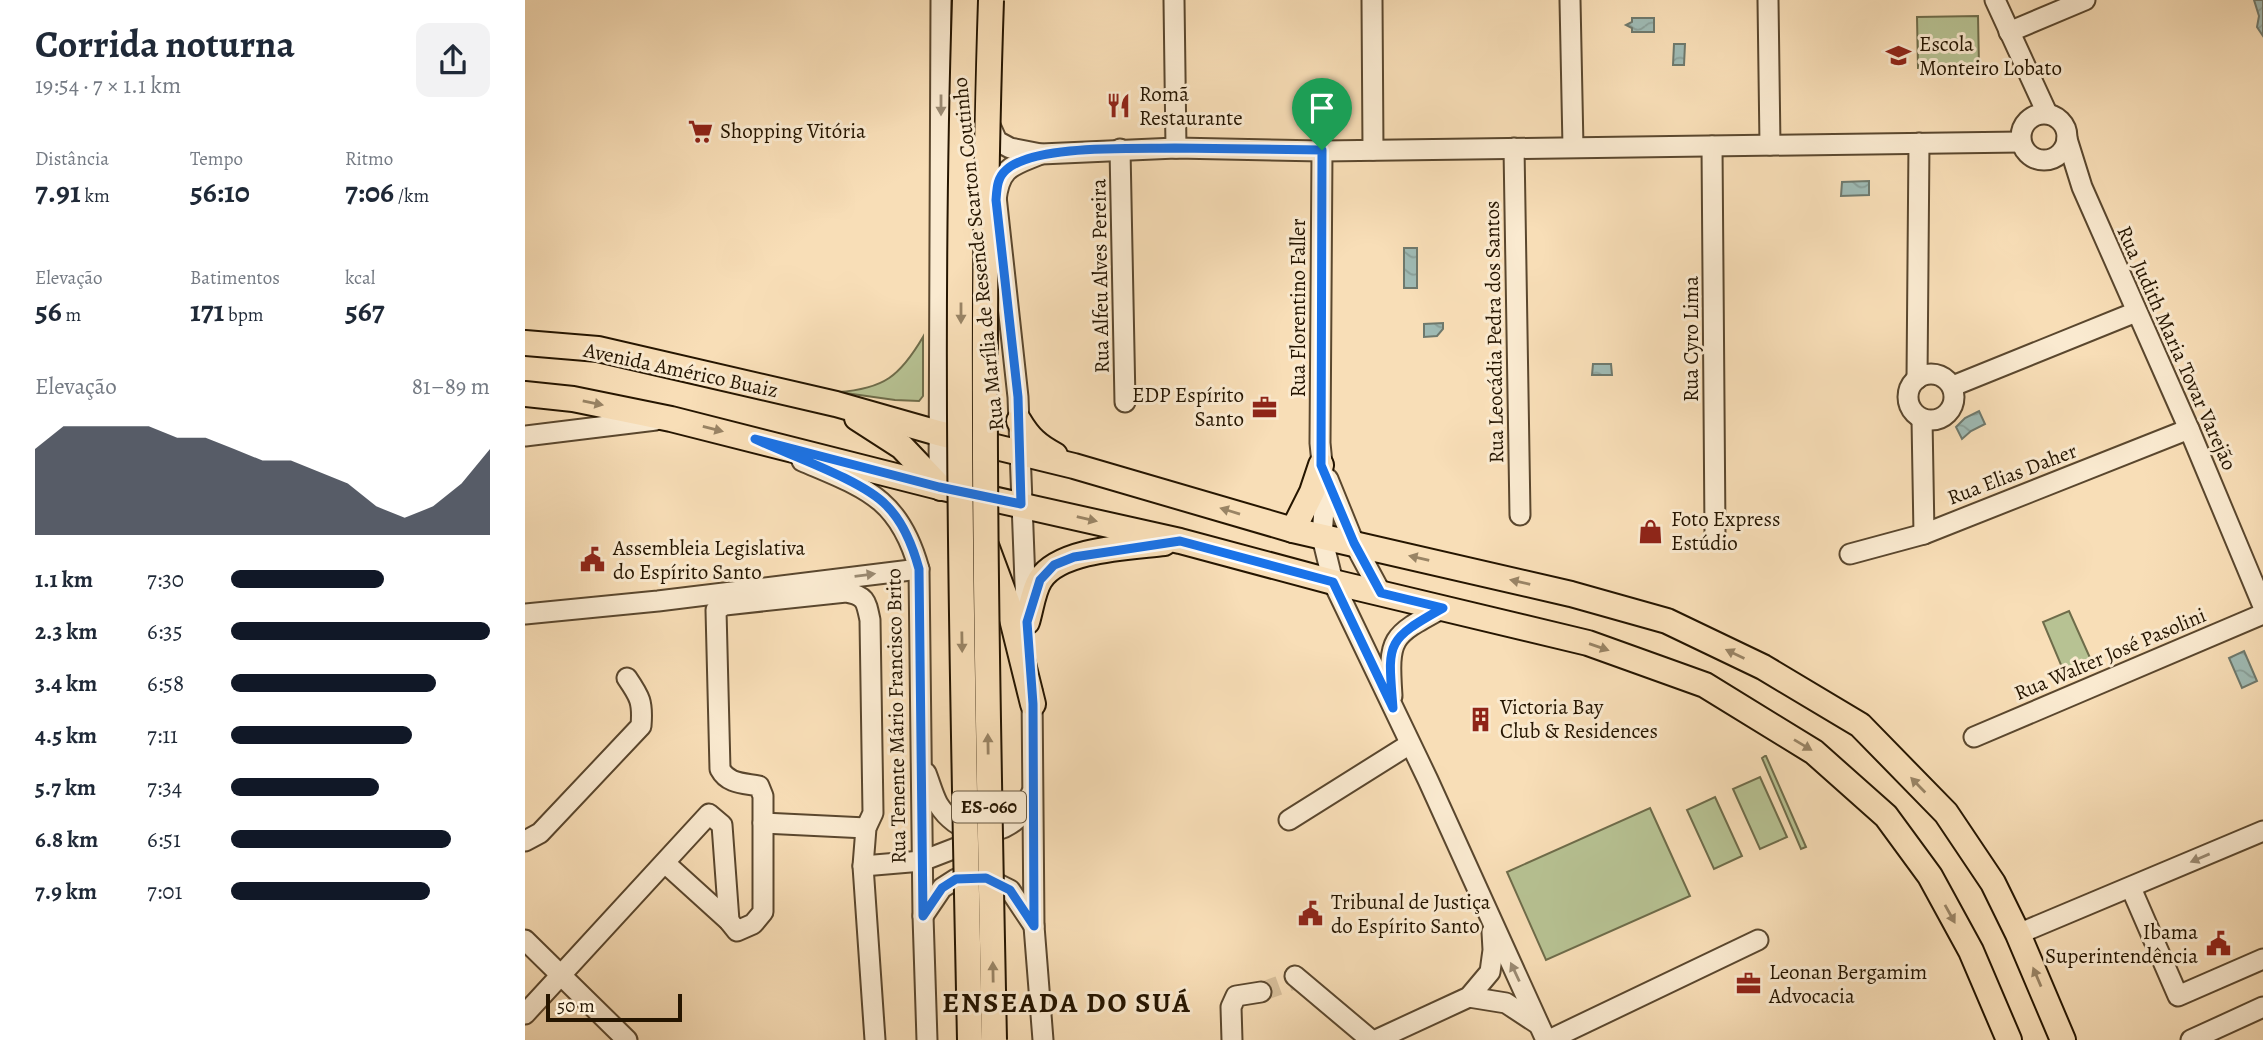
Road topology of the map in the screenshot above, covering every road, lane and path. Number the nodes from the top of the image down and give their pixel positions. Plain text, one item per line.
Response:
1 (941, 0) edge
2 (965, 0) edge
3 (975, 0) edge
4 (991, 0) edge
5 (1174, 0) edge
6 (1372, 0) edge
7 (1570, 0) edge
8 (1767, 0) edge
9 (1995, 0) edge
10 (2085, 0) edge
11 (2009, 32) junction
12 (2047, 113) junction
13 (988, 121) junction
14 (2067, 139) junction
15 (2021, 142) junction
16 (1919, 143) junction
17 (1770, 145) junction
18 (1712, 146) junction
19 (1573, 147) junction
20 (1175, 148) junction
21 (1514, 148) junction
22 (1120, 149) junction
23 (1322, 150) junction
24 (1373, 150) junction
25 (1041, 154) junction
26 (2040, 160) junction
27 (2082, 187) junction
28 (996, 200) junction
29 (2136, 312) junction
30 (525, 343) edge
31 (1917, 379) junction
32 (1952, 386) junction
33 (525, 394) edge
34 (1125, 402) dead end
35 (836, 404) junction
36 (671, 419) junction
37 (1922, 419) junction
38 (1019, 421) junction
39 (2189, 429) junction
40 (938, 433) junction
41 (525, 436) edge
42 (755, 439) junction
43 (1019, 452) junction
44 (1321, 465) junction
45 (1074, 466) junction
46 (939, 487) junction
47 (1021, 504) junction
48 (1520, 515) dead end
49 (1293, 530) junction
50 (1715, 532) dead end
51 (1924, 534) junction
52 (1322, 537) junction
53 (1180, 541) junction
54 (1354, 543) junction
55 (1850, 554) dead end
56 (919, 569) junction
57 (1333, 582) junction
58 (1381, 593) junction
59 (2263, 606) edge
60 (1443, 608) junction
61 (525, 614) edge
62 (2263, 614) edge
63 (1027, 622) junction
64 (627, 678) dead end
65 (1033, 704) junction
66 (1393, 708) junction
67 (1974, 737) dead end
68 (1410, 744) junction
69 (922, 762) junction
70 (1033, 789) junction
71 (1289, 820) dead end
72 (763, 823) junction
73 (866, 828) junction
74 (999, 831) junction
75 (2263, 831) edge
76 (525, 841) edge
77 (922, 861) junction
78 (665, 863) junction
79 (863, 866) junction
80 (2131, 888) junction
81 (923, 916) junction
82 (1491, 920) junction
83 (729, 921) junction
84 (1034, 926) junction
85 (2018, 934) junction
86 (525, 940) edge
87 (1758, 940) dead end
88 (2263, 959) edge
89 (562, 974) junction
90 (1295, 976) dead end
91 (1261, 992) tunnel mouth
92 (1469, 997) junction
93 (2263, 1007) edge
94 (525, 1014) edge
95 (1545, 1035) edge
96 (627, 1040) edge
97 (875, 1040) edge
98 (927, 1040) edge
99 (970, 1040) edge
100 (994, 1040) edge
101 (1043, 1040) edge
102 (1232, 1040) edge
103 (1374, 1040) edge
104 (2009, 1040) edge
105 (2063, 1040) edge
106 (2191, 1040) edge

1 -> 40 street, Rua Marília de Resende Scarton Coutinho
2 -> 99 main road, ES-060, bridge
3 - 13 street, Rua Marília de Resende Scarton Coutinho
100 -> 4 main road, ES-060, bridge
5 - 20 street
6 - 24 street
7 - 19 street
8 - 17 street
9 - 11 street
10 - 11 street
11 - 12 street
12 - 14 street
12 - 15 street
13 - 25 street
13 - 28 street, Rua Marília de Resende Scarton Coutinho
14 - 26 street
14 - 27 street, Rua Judith Maria Tovar Varejão
15 - 16 street
15 - 26 street
16 - 17 street
16 - 31 street
17 - 18 street
18 - 19 street
18 - 50 street, Rua Cyro Lima
19 - 21 street
20 - 22 street
20 - 23 street
21 - 24 street
21 - 48 street, Rua Leocádia Pedra dos Santos
22 - 25 street
22 - 34 street, Rua Alfeu Alves Pereira
23 - 24 street
23 - 44 street, Rua Florentino Faller
25 - 28 street
26 - 27 street
27 - 29 street, Rua Judith Maria Tovar Varejão
28 - 38 street, Rua Marília de Resende Scarton Coutinho
29 - 32 street
29 - 39 street, Rua Judith Maria Tovar Varejão
30 - 35 main road, Avenida Américo Buaiz
31 - 32 street
31 - 37 street
32 - 37 street
33 -> 36 main road
35 - 40 main road, Avenida Américo Buaiz
35 - 46 main road
36 - 41 street
36 -> 42 main road
37 - 51 street
38 - 43 street, Rua Marília de Resende Scarton Coutinho
38 - 45 main road
39 - 51 street, Rua Elias Daher
39 - 59 street, Rua Judith Maria Tovar Varejão
40 - 43 main road, Avenida Américo Buaiz
40 - 46 street, Rua Marília de Resende Scarton Coutinho
42 - 46 main road
42 - 56 street, Rua Tenente Mário Francisco Brito
43 - 45 main road, Avenida Américo Buaiz
43 - 47 street, Rua Marília de Resende Scarton Coutinho
44 - 49 main road
44 - 52 street, Rua Florentino Faller
44 - 54 street, Rua Florentino Faller
49 -> 45 main road
46 - 47 main road
46 - 65 main road
47 -> 53 main road
47 - 63 street, Rua Marília de Resende Scarton Coutinho
49 - 52 main road
51 - 55 street, Rua Elias Daher
52 - 54 main road
52 - 57 street, Rua Florentino Faller
53 - 57 main road
53 - 63 main road
54 - 58 street, Rua Florentino Faller
85 -> 54 main road
61 -> 56 street
56 - 69 street, Rua Tenente Mário Francisco Brito
57 - 58 main road
57 - 66 street, Rua Florentino Faller
58 - 60 main road
60 - 66 street
60 -> 104 main road
62 - 67 street, Rua Walter José Pasolini
63 - 65 street, Rua Marília de Resende Scarton Coutinho
64 - 76 street
65 - 70 street, Rua Marília de Resende Scarton Coutinho
66 - 68 street, Rua Florentino Faller
68 - 71 street
68 - 82 street, Rua Florentino Faller
69 - 74 street
69 - 77 street, Rua Tenente Mário Francisco Brito
70 - 74 street
70 - 84 street, Rua Marília de Resende Scarton Coutinho
72 - 73 street
72 - 73 street
72 - 83 street
73 - 79 street
74 - 77 street
75 -> 80 street
77 - 79 street
77 - 81 street, Rua Tenente Mário Francisco Brito
78 - 83 street
78 - 83 street
78 - 89 street
79 - 97 street
80 - 85 street
80 - 88 street
81 - 84 street
81 - 98 street, Rua Tenente Mário Francisco Brito
82 - 92 street
95 -> 82 street, Rua Florentino Faller
84 - 101 street, Rua Marília de Resende Scarton Coutinho
105 -> 85 main road
86 - 89 street
87 - 95 street
89 - 94 street
89 - 96 street
90 - 103 street
91 - 102 street
92 - 95 street
92 - 103 street
93 - 106 street

